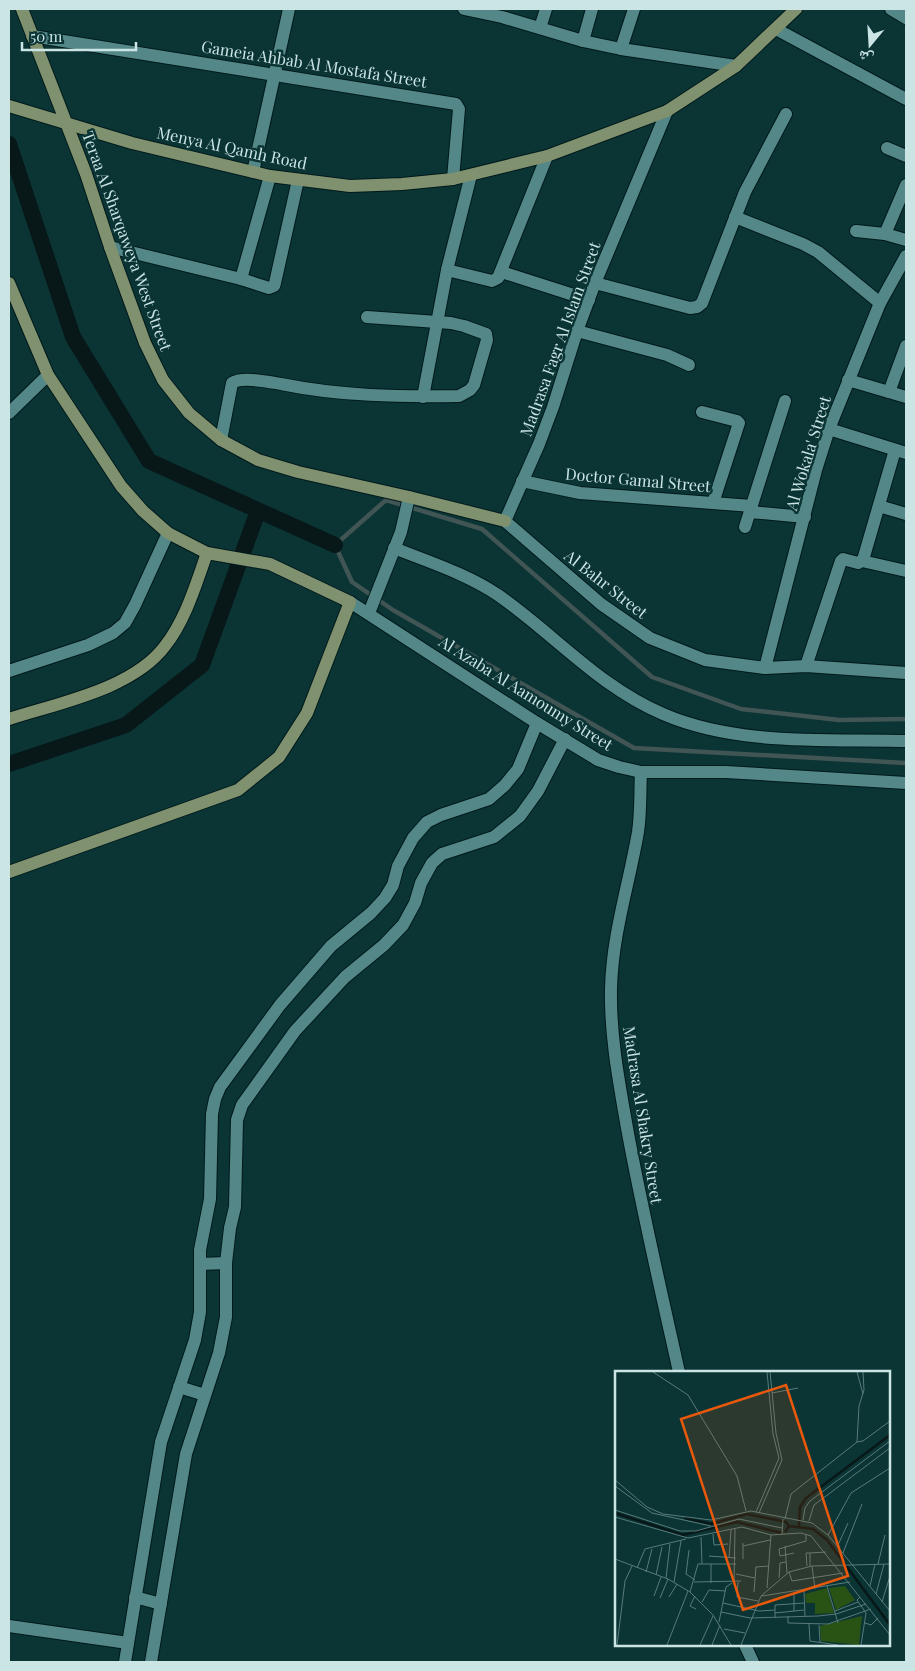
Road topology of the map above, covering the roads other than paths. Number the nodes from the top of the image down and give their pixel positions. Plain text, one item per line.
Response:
1 (22, 9) edge
2 (289, 9) edge
3 (466, 9) edge
4 (546, 9) edge
5 (592, 9) edge
6 (634, 9) edge
7 (796, 9) edge
8 (891, 9) edge
9 (503, 13) edge
10 (906, 18) edge
11 (540, 28) junction
12 (776, 28) junction
13 (32, 36) junction
14 (583, 41) junction
15 (621, 49) junction
16 (736, 66) junction
17 (275, 74) junction
18 (906, 99) edge
19 (9, 106) edge
20 (667, 111) junction
21 (786, 114) dead end
22 (66, 124) junction
23 (887, 148) dead end
24 (547, 156) junction
25 (906, 156) edge
26 (253, 172) junction
27 (471, 175) junction
28 (270, 176) junction
29 (453, 179) junction
30 (298, 180) junction
31 (906, 184) edge
32 (735, 217) junction
33 (856, 231) dead end
34 (885, 234) junction
35 (906, 240) edge
36 (110, 247) junction
37 (906, 256) edge
38 (447, 270) junction
39 (502, 272) junction
40 (241, 279) junction
41 (9, 283) edge
42 (595, 283) junction
43 (588, 300) junction
44 (880, 303) junction
45 (367, 317) dead end
46 (437, 322) junction
47 (577, 331) junction
48 (906, 346) edge
49 (689, 364) dead end
50 (48, 375) junction
51 (848, 380) junction
52 (889, 392) junction
53 (423, 396) junction
54 (906, 397) edge
55 (785, 401) dead end
56 (702, 412) dead end
57 (9, 413) edge
58 (829, 429) junction
59 (221, 440) junction
60 (901, 451) edge
61 (522, 481) junction
62 (409, 497) junction
63 (713, 503) junction
64 (879, 506) junction
65 (751, 509) junction
66 (906, 514) edge
67 (805, 517) junction
68 (505, 521) junction
69 (746, 527) dead end
70 (168, 533) junction
71 (394, 548) junction
72 (207, 553) junction
73 (862, 561) junction
74 (906, 571) edge
75 (350, 602) junction
76 (369, 611) junction
77 (806, 666) junction
78 (765, 668) junction
79 (9, 671) edge
80 (906, 673) edge
81 (9, 719) edge
82 (537, 723) junction
83 (565, 739) junction
84 (906, 741) edge
85 (640, 772) junction
86 (906, 784) edge
87 (9, 872) edge
88 (224, 1263) junction
89 (203, 1264) junction
90 (679, 1371) edge
91 (181, 1387) junction
92 (202, 1394) junction
93 (137, 1598) junction
94 (159, 1603) junction
95 (9, 1626) edge
96 (128, 1643) junction
97 (745, 1646) edge
98 (124, 1662) edge
99 (151, 1662) edge
100 (753, 1662) edge

1 - 13 street, Teraa Al Sharqaweya West Street
2 - 17 street
3 - 9 street
4 - 11 street
5 - 14 street
6 - 15 street
7 - 12 street, Menya Al Qamh Road
8 - 10 street
9 - 11 street
11 - 14 street
12 - 16 street, Menya Al Qamh Road
12 - 18 street
13 - 17 street, Gameia Ahbab Al Mostafa Street
13 - 22 street, Teraa Al Sharqaweya West Street
14 - 15 street
15 - 16 street
16 - 20 street, Menya Al Qamh Road
17 - 26 street
17 - 29 street, Gameia Ahbab Al Mostafa Street
19 - 22 street, Menya Al Qamh Road
20 - 24 street, Menya Al Qamh Road
20 - 42 street, Madrasa Fagr Al Islam Street
21 - 32 street
22 - 26 street, Menya Al Qamh Road
22 - 36 street, Teraa Al Sharqaweya West Street
23 - 25 street
24 - 27 street, Menya Al Qamh Road
24 - 39 street
26 - 28 street, Menya Al Qamh Road
27 - 29 street, Menya Al Qamh Road
27 - 38 street
28 - 30 street, Menya Al Qamh Road
28 - 40 street
29 - 30 street, Menya Al Qamh Road
30 - 40 street
31 - 34 street
32 - 42 street
32 - 44 street
33 - 34 street
34 - 35 street
36 - 40 street
36 - 59 street, Teraa Al Sharqaweya West Street
37 - 44 street, Al Wokala' Street
38 - 39 street
38 - 46 street
39 - 43 street
41 - 50 street
42 - 43 street, Madrasa Fagr Al Islam Street
43 - 47 street, Madrasa Fagr Al Islam Street
44 - 51 street, Al Wokala' Street
45 - 46 street
46 - 53 street
46 - 53 street
47 - 49 street
47 - 61 street, Madrasa Fagr Al Islam Street
48 - 52 street
50 - 57 street
50 - 70 street
51 - 52 street
51 - 58 street, Al Wokala' Street
52 - 54 street
53 - 59 street
55 - 65 street
56 - 63 street
58 - 60 street
58 - 67 street, Al Wokala' Street
59 - 62 street, Teraa Al Sharqaweya West Street
60 - 64 street
61 - 63 street, Doctor Gamal Street
61 - 68 street, Madrasa Fagr Al Islam Street
62 - 68 street, Teraa Al Sharqaweya West Street
62 - 71 street
63 - 65 street, Doctor Gamal Street
64 - 66 street
64 - 73 street
65 - 67 street, Doctor Gamal Street
65 - 69 street
67 - 78 street, Al Wokala' Street
68 - 78 street, Al Bahr Street
70 - 72 street
70 - 79 street
71 - 76 street
71 - 84 street
72 - 75 street
72 - 81 street
73 - 74 street
73 - 77 street
75 - 76 street, Al Azaba Al Aamoumy Street
75 - 87 street
76 - 82 street, Al Azaba Al Aamoumy Street
77 - 78 street, Al Bahr Street
77 - 80 street, Al Bahr Street
82 - 83 street, Al Azaba Al Aamoumy Street
82 - 89 street
83 - 85 street, Al Azaba Al Aamoumy Street
83 - 88 street
85 - 86 street, Al Azaba Al Aamoumy Street
85 - 90 street, Madrasa Al Shakry Street
88 - 89 street
88 - 92 street
89 - 91 street
91 - 92 street
91 - 93 street
92 - 94 street
93 - 94 street
93 - 96 street
94 - 99 street
95 - 96 street
96 - 98 street
97 - 100 street

